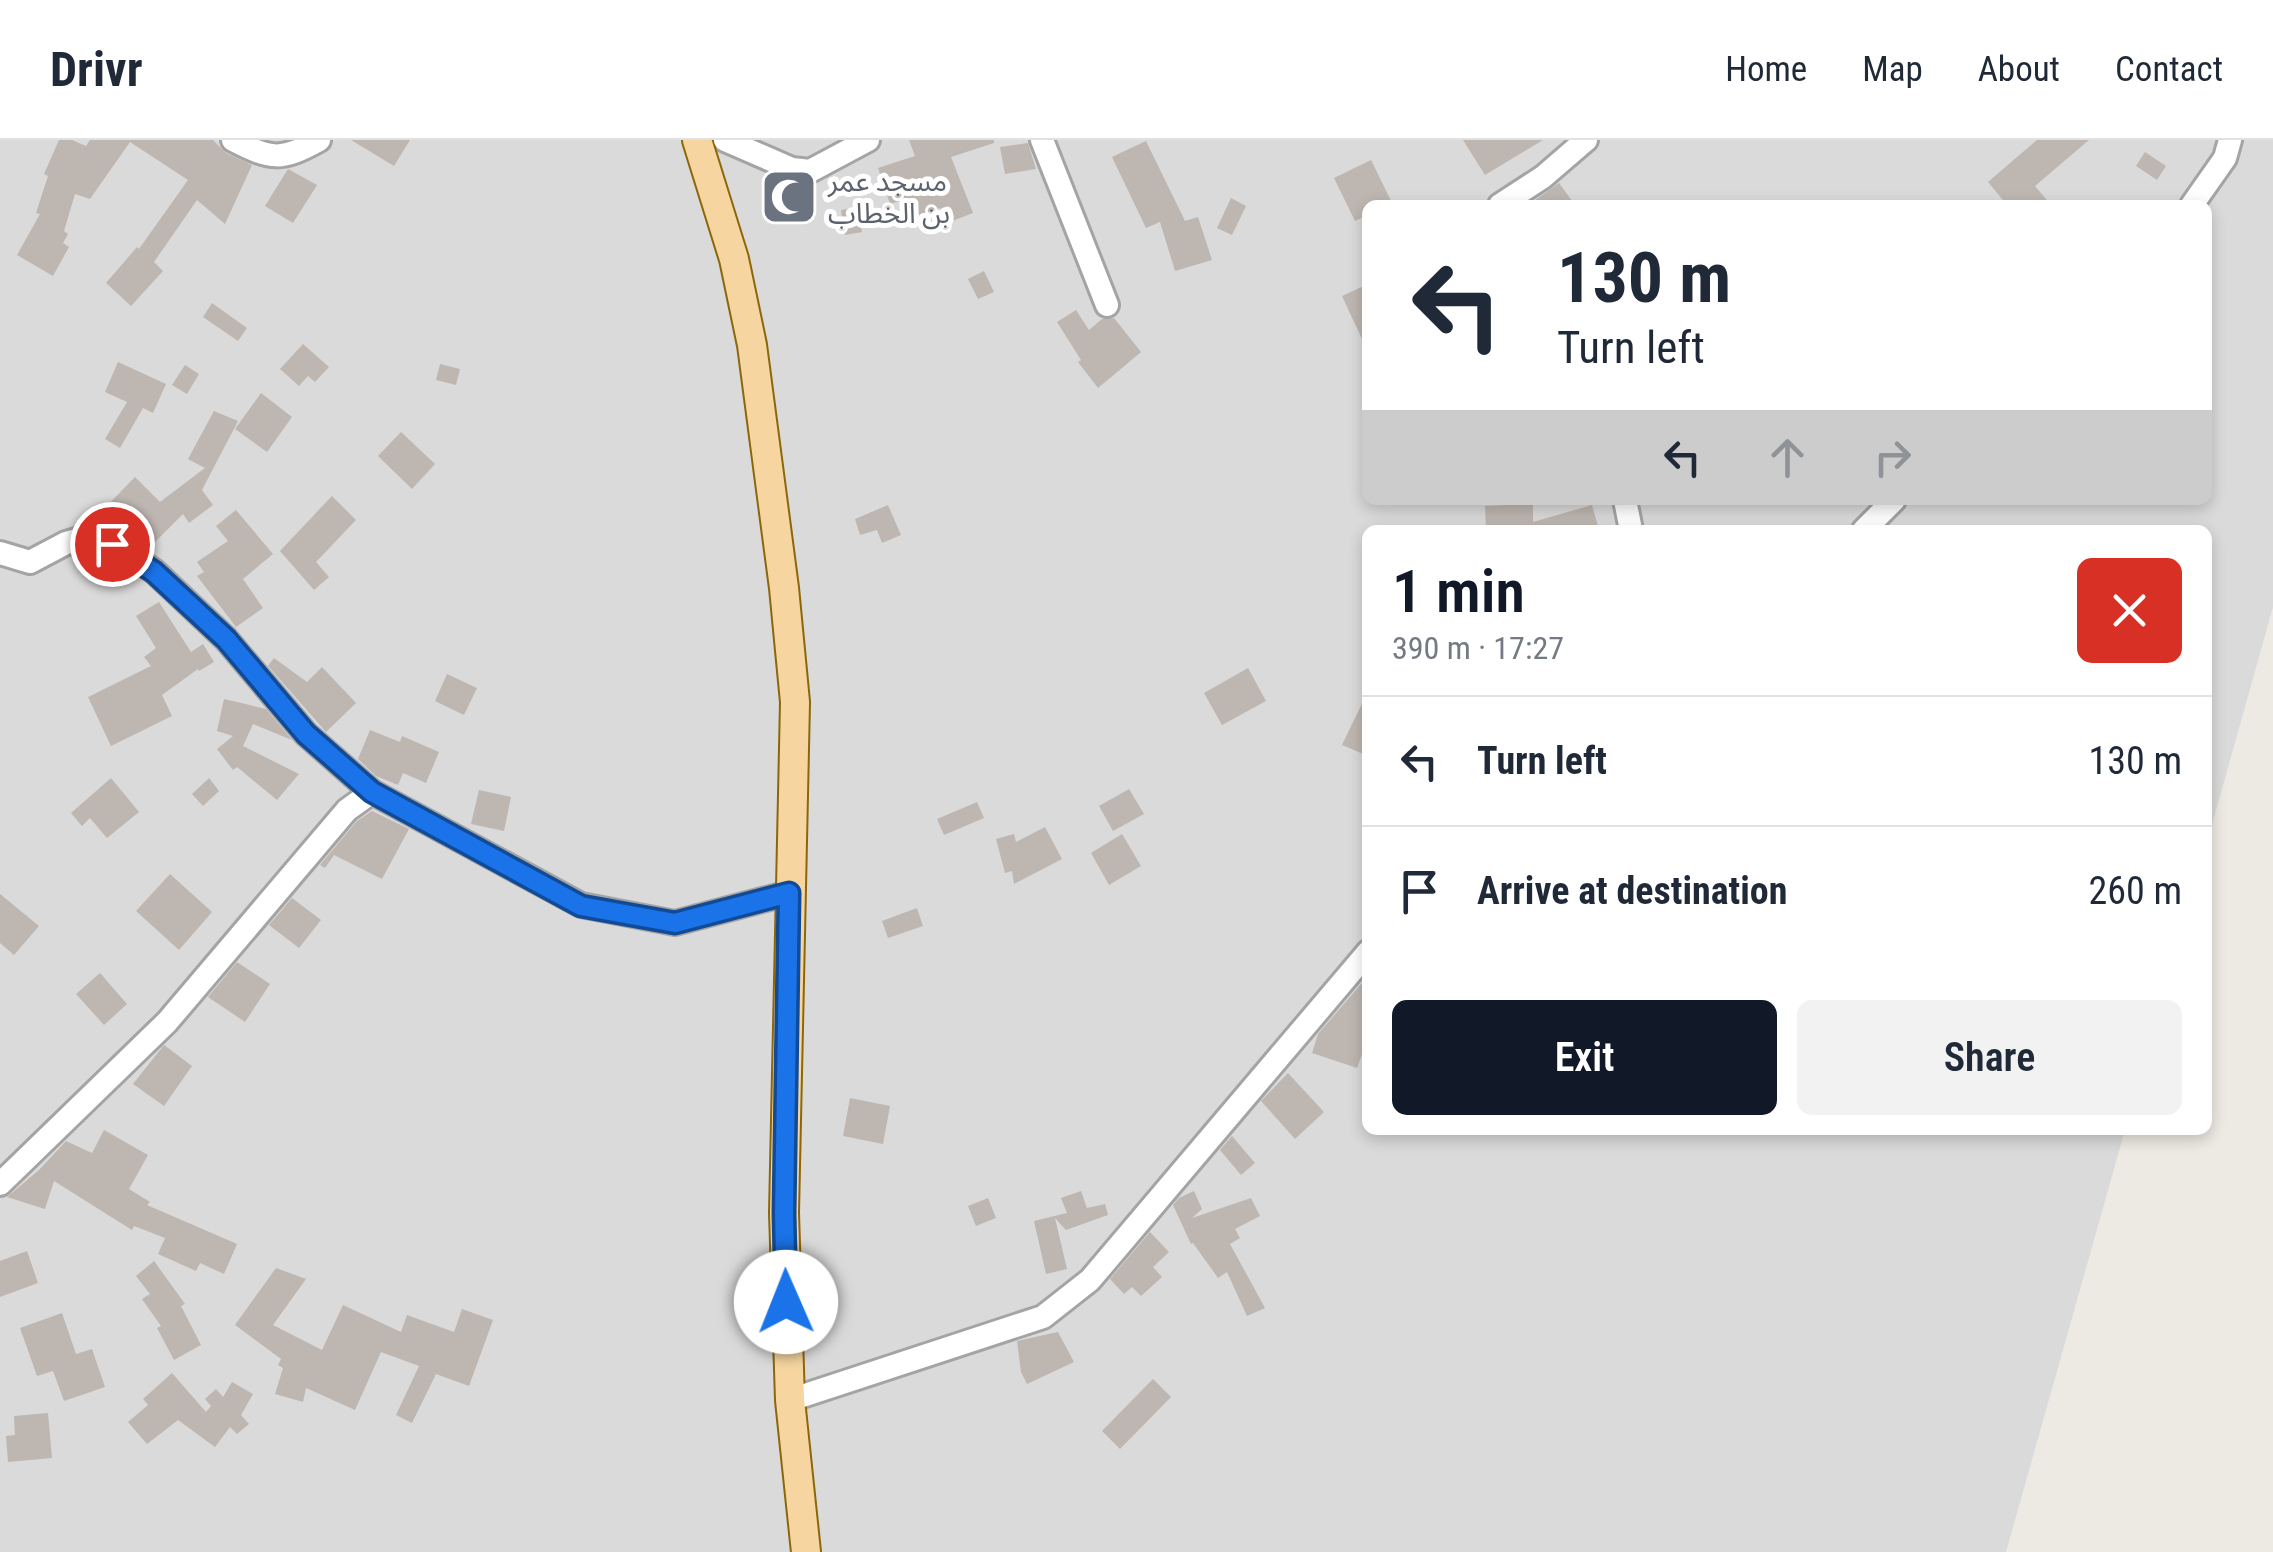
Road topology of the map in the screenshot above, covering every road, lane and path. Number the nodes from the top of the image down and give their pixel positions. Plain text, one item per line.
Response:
1 (233, 140) edge
2 (320, 140) edge
3 (697, 140) edge
4 (725, 140) edge
5 (868, 140) edge
6 (1042, 140) edge
7 (1586, 140) edge
8 (2230, 140) edge
9 (1507, 200) edge
10 (2196, 200) edge
11 (1107, 305) dead end
12 (1889, 505) edge
13 (1869, 525) edge
14 (0, 553) edge
15 (372, 792) junction
16 (789, 893) junction
17 (1362, 959) edge
18 (0, 1184) edge
19 (790, 1400) junction
20 (806, 1552) edge

1 - 2 street
3 - 16 main road
4 - 5 street
6 - 11 street
7 - 9 street
8 - 10 street
12 - 13 street
14 - 15 street
15 - 16 street
15 - 18 street
16 - 19 main road
17 - 19 street
19 - 20 main road

